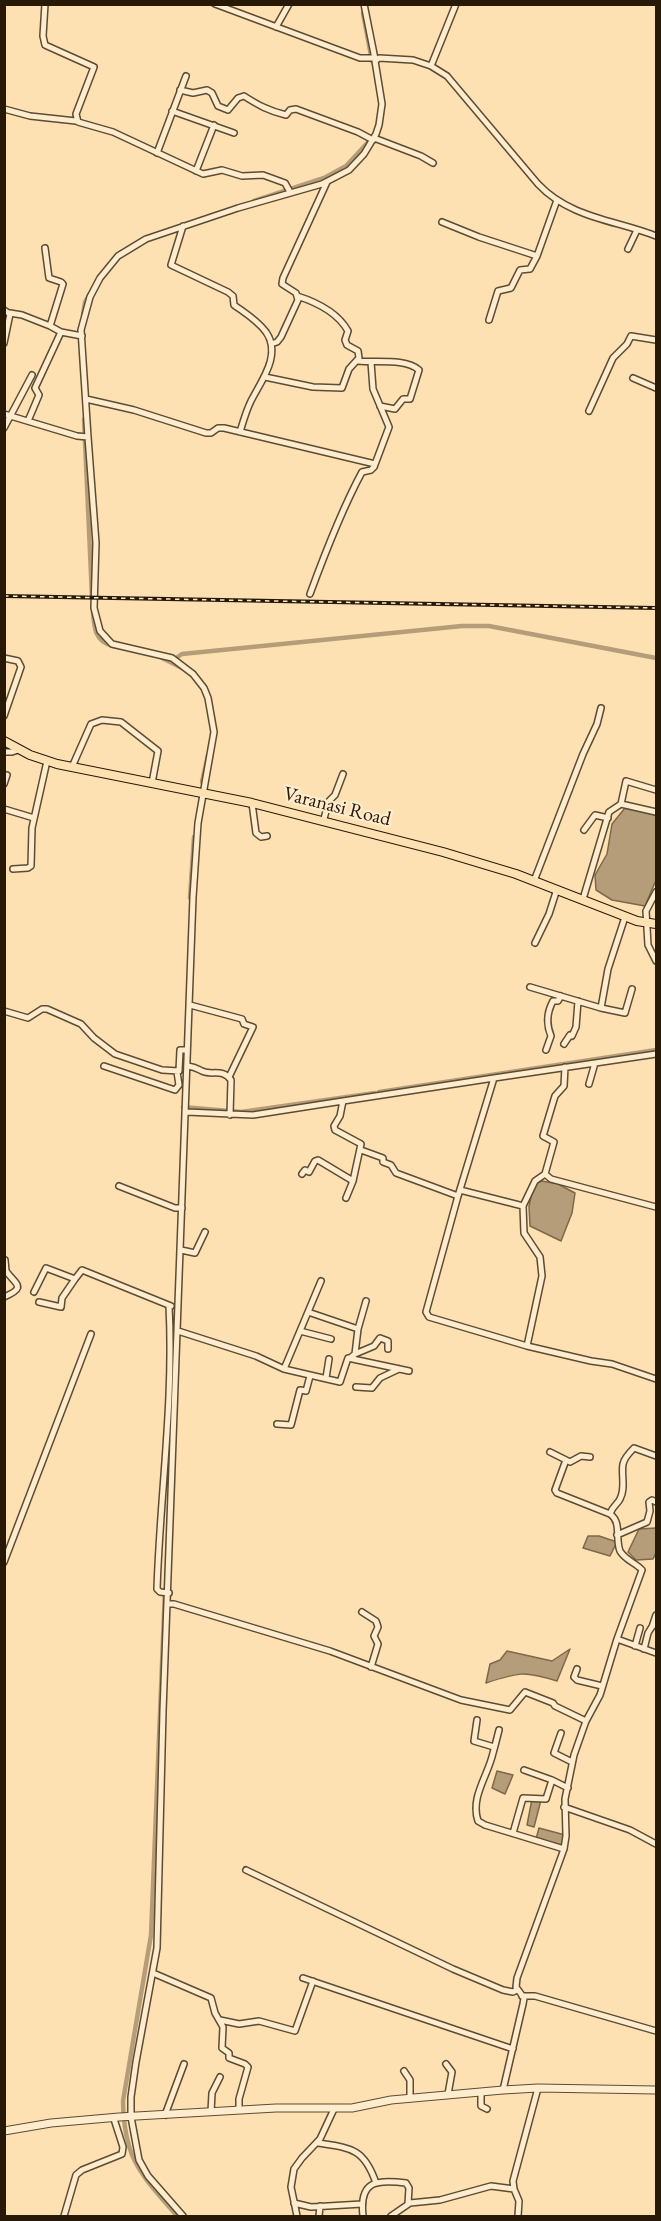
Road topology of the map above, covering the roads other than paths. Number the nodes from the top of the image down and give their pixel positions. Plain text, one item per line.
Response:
1 (45, 4) edge
2 (215, 4) edge
3 (289, 4) edge
4 (364, 4) edge
5 (456, 4) edge
6 (276, 27) junction
7 (373, 60) junction
8 (431, 66) junction
9 (186, 76) dead end
10 (180, 90) junction
11 (4, 109) edge
12 (172, 111) junction
13 (76, 121) junction
14 (214, 125) junction
15 (234, 133) dead end
16 (371, 138) junction
17 (157, 153) junction
18 (433, 164) dead end
19 (196, 171) junction
20 (327, 182) junction
21 (289, 190) junction
22 (556, 201) junction
23 (442, 222) dead end
24 (183, 226) junction
25 (637, 230) junction
26 (657, 236) edge
27 (45, 248) dead end
28 (628, 249) dead end
29 (537, 256) junction
30 (297, 296) junction
31 (7, 312) edge
32 (489, 320) dead end
33 (50, 326) junction
34 (61, 332) junction
35 (80, 336) junction
36 (657, 340) edge
37 (4, 343) edge
38 (271, 344) junction
39 (358, 361) junction
40 (370, 362) junction
41 (32, 375) dead end
42 (265, 377) junction
43 (633, 378) dead end
44 (656, 385) edge
45 (86, 399) junction
46 (380, 406) junction
47 (589, 411) dead end
48 (7, 415) edge
49 (28, 421) junction
50 (4, 428) edge
51 (240, 432) junction
52 (85, 437) junction
53 (375, 465) junction
54 (310, 594) dead end
55 (4, 658) edge
56 (601, 708) dead end
57 (4, 716) edge
58 (4, 741) edge
59 (18, 750) junction
60 (4, 752) edge
61 (47, 761) junction
62 (72, 767) junction
63 (343, 774) dead end
64 (7, 775) dead end
65 (152, 783) junction
66 (4, 784) edge
67 (657, 790) edge
68 (200, 792) junction
69 (252, 803) junction
70 (621, 804) junction
71 (4, 810) edge
72 (657, 812) edge
73 (34, 818) junction
74 (608, 818) junction
75 (323, 822) junction
76 (584, 830) dead end
77 (267, 836) dead end
78 (13, 869) dead end
79 (534, 880) junction
80 (556, 889) junction
81 (657, 892) edge
82 (583, 899) junction
83 (625, 917) junction
84 (652, 924) edge
85 (535, 943) dead end
86 (657, 961) edge
87 (530, 987) dead end
88 (632, 989) dead end
89 (561, 996) junction
90 (578, 1001) junction
91 (190, 1005) junction
92 (601, 1008) junction
93 (4, 1011) edge
94 (564, 1044) dead end
95 (185, 1050) junction
96 (546, 1050) dead end
97 (657, 1054) edge
98 (595, 1063) junction
99 (104, 1066) dead end
100 (188, 1066) junction
101 (565, 1067) junction
102 (177, 1071) junction
103 (229, 1077) junction
104 (494, 1078) junction
105 (589, 1084) dead end
106 (343, 1101) junction
107 (186, 1109) junction
108 (231, 1111) junction
109 (361, 1150) junction
110 (302, 1174) dead end
111 (545, 1174) junction
112 (353, 1182) junction
113 (119, 1186) dead end
114 (459, 1193) junction
115 (346, 1198) dead end
116 (523, 1206) junction
117 (657, 1207) edge
118 (179, 1208) junction
119 (205, 1232) dead end
120 (181, 1250) junction
121 (5, 1260) edge
122 (75, 1279) junction
123 (321, 1281) dead end
124 (34, 1292) dead end
125 (4, 1297) edge
126 (366, 1301) dead end
127 (39, 1302) dead end
128 (170, 1306) junction
129 (178, 1306) junction
130 (308, 1312) junction
131 (358, 1329) junction
132 (178, 1331) junction
133 (300, 1331) junction
134 (91, 1334) dead end
135 (331, 1339) dead end
136 (527, 1346) junction
137 (388, 1349) dead end
138 (352, 1356) junction
139 (330, 1359) dead end
140 (285, 1369) junction
141 (399, 1369) junction
142 (409, 1371) dead end
143 (310, 1376) junction
144 (326, 1378) junction
145 (657, 1379) edge
146 (356, 1387) dead end
147 (277, 1424) dead end
148 (550, 1452) dead end
149 (657, 1456) edge
150 (590, 1457) dead end
151 (566, 1460) junction
152 (657, 1502) edge
153 (610, 1515) junction
154 (617, 1535) junction
155 (4, 1562) edge
156 (165, 1593) junction
157 (169, 1604) junction
158 (362, 1612) dead end
159 (657, 1615) edge
160 (654, 1626) edge
161 (640, 1628) dead end
162 (617, 1639) junction
163 (635, 1646) junction
164 (644, 1649) junction
165 (657, 1653) edge
166 (371, 1667) junction
167 (577, 1670) dead end
168 (602, 1686) junction
169 (477, 1720) dead end
170 (586, 1721) junction
171 (499, 1730) dead end
172 (561, 1732) dead end
173 (494, 1747) junction
174 (572, 1762) junction
175 (524, 1770) dead end
176 (552, 1779) junction
177 (568, 1788) junction
178 (564, 1807) junction
179 (513, 1833) junction
180 (657, 1844) edge
181 (564, 1849) junction
182 (246, 1870) dead end
183 (153, 1973) junction
184 (303, 1978) dead end
185 (313, 1981) junction
186 (517, 1990) junction
187 (522, 1996) junction
188 (219, 2020) junction
189 (657, 2031) edge
190 (513, 2049) junction
191 (184, 2064) dead end
192 (446, 2064) dead end
193 (404, 2071) dead end
194 (220, 2077) dead end
195 (538, 2088) junction
196 (503, 2090) junction
197 (657, 2090) edge
198 (481, 2092) junction
199 (448, 2094) junction
200 (410, 2098) junction
201 (334, 2109) junction
202 (487, 2109) dead end
203 (239, 2110) junction
204 (211, 2112) junction
205 (165, 2115) junction
206 (123, 2117) junction
207 (4, 2131) edge
208 (318, 2143) junction
209 (376, 2182) junction
210 (514, 2189) junction
211 (294, 2203) junction
212 (362, 2204) junction
213 (408, 2204) junction
214 (320, 2206) junction
215 (63, 2217) edge
216 (183, 2217) edge
217 (297, 2217) edge
218 (319, 2217) edge
219 (363, 2217) edge
220 (391, 2217) edge
221 (518, 2217) edge

1 - 13 street
2 - 6 street
3 - 6 street
4 - 7 street
5 - 8 street
6 - 7 street
7 - 8 street
7 - 16 street
8 - 22 street
9 - 10 street
10 - 12 street
10 - 16 street
11 - 13 street
12 - 14 street
12 - 17 street
13 - 17 street
14 - 15 street
14 - 19 street
16 - 18 street
16 - 20 street
17 - 19 street
19 - 21 street
20 - 21 street
20 - 30 street
21 - 24 street
22 - 25 street
22 - 29 street
23 - 29 street
24 - 35 street
24 - 38 street
25 - 26 street
25 - 28 street
27 - 33 street
29 - 32 street
30 - 38 street
30 - 39 street
31 - 33 street
31 - 37 street
33 - 34 street
34 - 35 street
34 - 49 street
35 - 45 street
36 - 47 street
38 - 42 street
39 - 40 street
39 - 42 street
40 - 46 street
40 - 46 street
41 - 48 street
42 - 51 street
43 - 44 street
45 - 51 street
45 - 52 street
46 - 53 street
48 - 49 street
48 - 50 street
49 - 52 street
51 - 53 street
52 - 68 street
53 - 54 street
55 - 57 street
56 - 79 street
58 - 59 highway, Varanasi Road
59 - 60 street
59 - 61 highway, Varanasi Road
61 - 62 highway, Varanasi Road
61 - 73 street
62 - 65 highway, Varanasi Road
62 - 65 street
63 - 75 street
64 - 66 street
65 - 68 highway, Varanasi Road
67 - 70 street
68 - 69 highway, Varanasi Road
68 - 91 street
69 - 75 highway, Varanasi Road
69 - 77 street
70 - 72 street
70 - 74 street
71 - 73 street
73 - 78 street
74 - 76 street
74 - 82 street
75 - 79 highway, Varanasi Road
79 - 80 highway, Varanasi Road
80 - 82 highway, Varanasi Road
80 - 85 street
81 - 84 street
82 - 83 highway, Varanasi Road
83 - 84 highway, Varanasi Road
83 - 92 street
84 - 86 street
87 - 89 street
88 - 92 street
89 - 90 street
89 - 96 street
90 - 92 street
90 - 94 street
91 - 95 street
91 - 103 street
93 - 102 street
95 - 100 street
95 - 102 street
97 - 98 street
98 - 101 street
98 - 105 street
99 - 102 street
100 - 103 street
100 - 107 street
101 - 104 street
101 - 111 street
103 - 108 street
104 - 106 street
104 - 114 street
106 - 108 street
106 - 109 street
107 - 108 street
107 - 118 street
109 - 112 street
109 - 114 street
110 - 112 street
111 - 116 street
111 - 117 street
112 - 115 street
113 - 118 street
114 - 116 street
114 - 136 street
116 - 136 street
118 - 120 street
119 - 120 street
120 - 129 street
121 - 125 street
122 - 124 street
122 - 127 street
122 - 128 street
123 - 130 street
126 - 131 street
128 - 129 street
128 - 156 street
129 - 132 street
130 - 131 street
130 - 133 street
131 - 138 street
132 - 140 street
132 - 156 street
133 - 135 street
133 - 140 street
134 - 155 street
136 - 145 street
137 - 138 street
138 - 141 street
138 - 144 street
139 - 144 street
140 - 143 street
141 - 142 street
141 - 146 street
143 - 144 street
143 - 147 street
148 - 151 street
149 - 153 street
150 - 151 street
151 - 153 street
152 - 154 street
153 - 154 street
154 - 162 street
156 - 157 street
157 - 166 street
157 - 183 street
158 - 166 street
159 - 160 street
160 - 164 street
161 - 163 street
162 - 163 street
162 - 168 street
163 - 164 street
164 - 165 street
166 - 170 street
167 - 168 street
168 - 170 street
169 - 173 street
170 - 174 street
171 - 173 street
172 - 174 street
173 - 179 street
174 - 177 street
175 - 176 street
176 - 177 street
176 - 179 street
177 - 178 street
178 - 180 street
178 - 181 street
179 - 181 street
181 - 186 street
182 - 186 street
183 - 188 street
183 - 206 street
184 - 185 street
185 - 188 street
185 - 190 street
186 - 187 street
187 - 189 street
187 - 190 street
188 - 203 street
190 - 196 street
191 - 205 street
192 - 199 street
193 - 200 street
194 - 204 street
195 - 196 street
195 - 197 street
195 - 210 street
196 - 198 street
198 - 199 street
198 - 202 street
199 - 200 street
200 - 201 street
201 - 203 street
201 - 208 street
203 - 204 street
204 - 205 street
205 - 206 street
206 - 207 street
206 - 215 street
206 - 216 street
208 - 209 street
208 - 211 street
209 - 212 street
209 - 213 street
210 - 213 street
210 - 221 street
211 - 214 street
211 - 217 street
212 - 214 street
212 - 219 street
213 - 220 street
214 - 218 street

